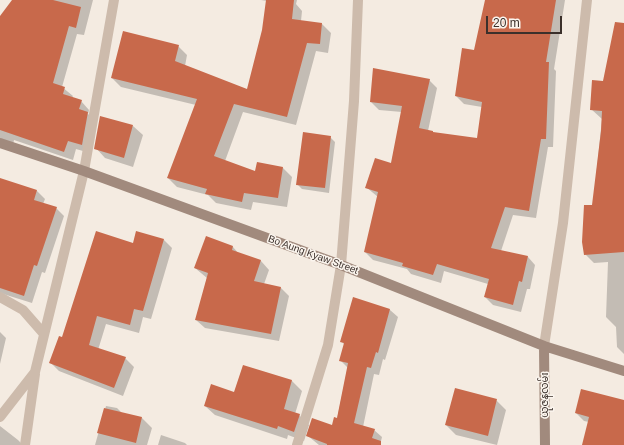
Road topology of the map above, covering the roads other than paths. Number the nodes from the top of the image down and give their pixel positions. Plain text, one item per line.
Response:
1 (114, 0) edge
2 (358, 0) edge
3 (587, 0) edge
4 (0, 143) edge
5 (84, 171) junction
6 (341, 265) junction
7 (0, 297) edge
8 (44, 334) junction
9 (544, 346) junction
10 (624, 371) edge
11 (35, 372) junction
12 (0, 417) edge
13 (25, 445) edge
14 (297, 445) edge
15 (545, 445) edge

1 - 5 street
2 - 6 street
3 - 9 street
4 - 5 street, Bo Aung Kyaw Street
5 - 6 street, Bo Aung Kyaw Street
5 - 8 street
6 - 9 street, Bo Aung Kyaw Street
6 - 14 street
7 - 8 street
8 - 11 street
9 - 10 street, Bo Aung Kyaw Street
9 - 15 street, ယုဇနလမ်း
11 - 12 street
11 - 13 street

